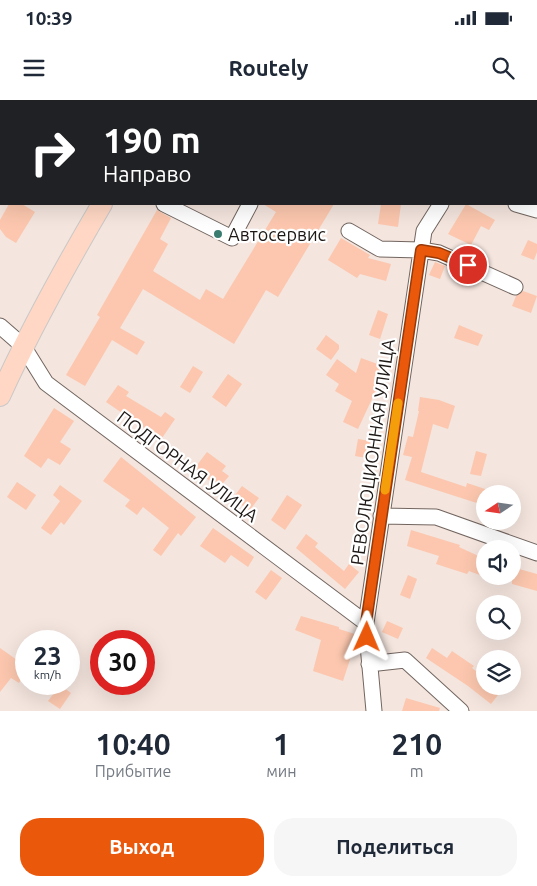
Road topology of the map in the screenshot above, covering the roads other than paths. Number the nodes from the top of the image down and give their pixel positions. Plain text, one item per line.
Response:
1 (101, 205) edge
2 (166, 205) edge
3 (249, 205) edge
4 (440, 205) edge
5 (520, 205) edge
6 (537, 210) edge
7 (349, 231) dead end
8 (421, 250) junction
9 (515, 287) dead end
10 (0, 326) edge
11 (23, 346) junction
12 (0, 396) edge
13 (381, 516) junction
14 (537, 553) edge
15 (366, 623) junction
16 (369, 664) junction
17 (374, 711) edge
18 (461, 711) edge

1 - 11 main road
2 - 3 street
4 - 8 street, РЕВОЛЮЦИОННАЯ УЛИЦА
5 - 6 street
7 - 8 street
8 - 9 street
8 - 13 street, РЕВОЛЮЦИОННАЯ УЛИЦА
10 - 11 street, ПОДГОРНАЯ УЛИЦА
11 - 12 main road
11 - 15 street, ПОДГОРНАЯ УЛИЦА
13 - 14 street
13 - 15 street, РЕВОЛЮЦИОННАЯ УЛИЦА
15 - 16 street, РЕВОЛЮЦИОННАЯ УЛИЦА
16 - 17 street, РЕВОЛЮЦИОННАЯ УЛИЦА
16 - 18 street

